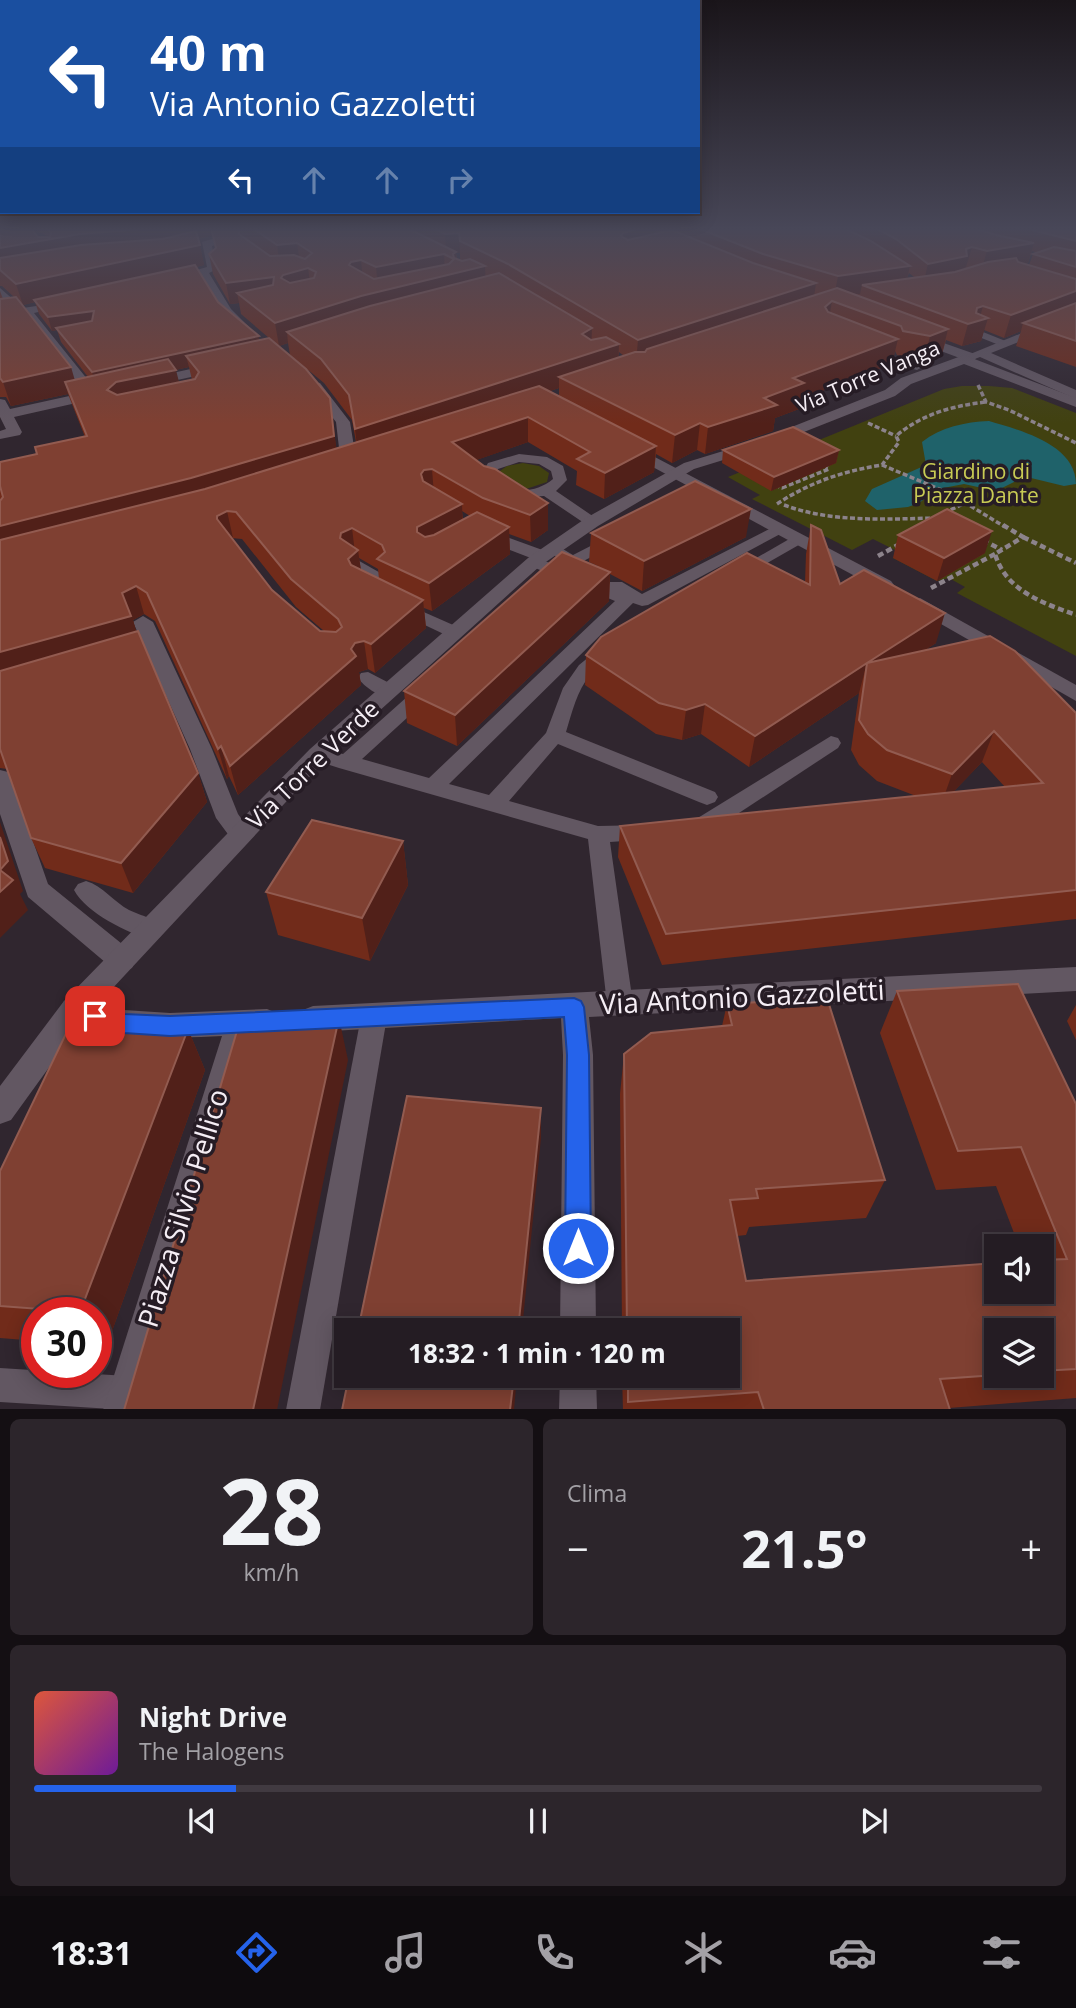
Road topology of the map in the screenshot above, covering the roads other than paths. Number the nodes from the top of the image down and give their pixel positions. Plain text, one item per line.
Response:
1 (1, 292) edge
2 (219, 293) edge
3 (76, 300) edge
4 (22, 312) junction
5 (1076, 315) edge
6 (0, 316) edge
7 (903, 332) edge
8 (978, 333) edge
9 (258, 340) edge
10 (1004, 344) junction
11 (972, 356) junction
12 (901, 361) dead end
13 (227, 365) edge
14 (918, 366) dead end
15 (306, 379) edge
16 (142, 384) edge
17 (1060, 386) junction
18 (1076, 387) edge
19 (117, 390) edge
20 (92, 395) junction
21 (1076, 395) edge
22 (1076, 403) edge
23 (4, 415) edge
24 (0, 435) edge
25 (619, 443) edge
26 (366, 460) edge
27 (676, 474) junction
28 (547, 491) junction
29 (592, 522) junction
30 (779, 529) junction
31 (469, 530) edge
32 (627, 532) edge
33 (797, 539) junction
34 (552, 560) junction
35 (354, 563) edge
36 (722, 583) edge
37 (537, 589) edge
38 (143, 622) dead end
39 (454, 632) junction
40 (616, 646) edge
41 (369, 678) dead end
42 (437, 681) edge
43 (388, 691) junction
44 (1076, 694) edge
45 (555, 735) junction
46 (831, 744) dead end
47 (318, 754) junction
48 (346, 763) junction
49 (0, 778) edge
50 (432, 788) junction
51 (706, 797) dead end
52 (492, 806) junction
53 (598, 834) junction
54 (241, 835) junction
55 (86, 890) dead end
56 (151, 930) junction
57 (122, 960) junction
58 (1076, 979) edge
59 (620, 1004) junction
60 (574, 1007) junction
61 (74, 1010) junction
62 (374, 1017) junction
63 (240, 1023) junction
64 (0, 1110) edge
65 (578, 1318) edge
66 (0, 1385) edge
67 (578, 1388) edge
68 (125, 1401) edge
69 (303, 1409) edge
70 (578, 1409) edge

1 - 4 street
2 - 9 street
3 - 4 street
4 - 6 street
4 - 20 street
5 - 10 street, Via Torre Vanga
7 - 11 street
8 - 10 lane
10 - 11 street, Via Torre Vanga
11 - 17 street
11 - 22 street
11 - 27 street, Via Torre Vanga
12 - 14 street
13 - 16 street
15 - 26 street
17 - 18 street
17 - 21 street
19 - 20 street
20 - 23 street
23 - 24 street
25 - 27 street
27 - 29 street, Via Torre Verde
27 - 30 street
28 - 28 lane
28 - 29 lane
29 - 34 street, Via Torre Verde
30 - 33 street
30 - 34 lane
31 - 34 street
32 - 34 lane
33 - 36 lane
33 - 44 street
34 - 37 lane
34 - 39 street, Via Torre Verde
34 - 50 lane
35 - 39 lane
38 - 54 street
39 - 43 street, Via Torre Verde
40 - 45 lane
41 - 43 street
42 - 48 lane
43 - 47 street, Via Torre Verde
45 - 51 lane
45 - 52 lane
46 - 53 lane
47 - 48 lane
47 - 54 street, Via Torre Verde
48 - 50 lane
49 - 57 street
50 - 52 lane
52 - 53 lane
53 - 59 lane
54 - 56 street, Via Torre Verde
55 - 56 lane
56 - 57 street, Via Torre Verde
57 - 61 street, Via Torre Verde
58 - 59 street, Via Antonio Gazzoletti
59 - 60 street, Via Antonio Gazzoletti
60 - 62 street, Via Antonio Gazzoletti
60 - 65 street
61 - 63 street, Via Antonio Gazzoletti
61 - 64 street, Via Torre Verde
62 - 63 street, Via Antonio Gazzoletti
62 - 69 lane
63 - 68 street, Piazza Silvio Pellico
66 - 68 lane, Piazza Silvio Pellico
67 - 70 street

